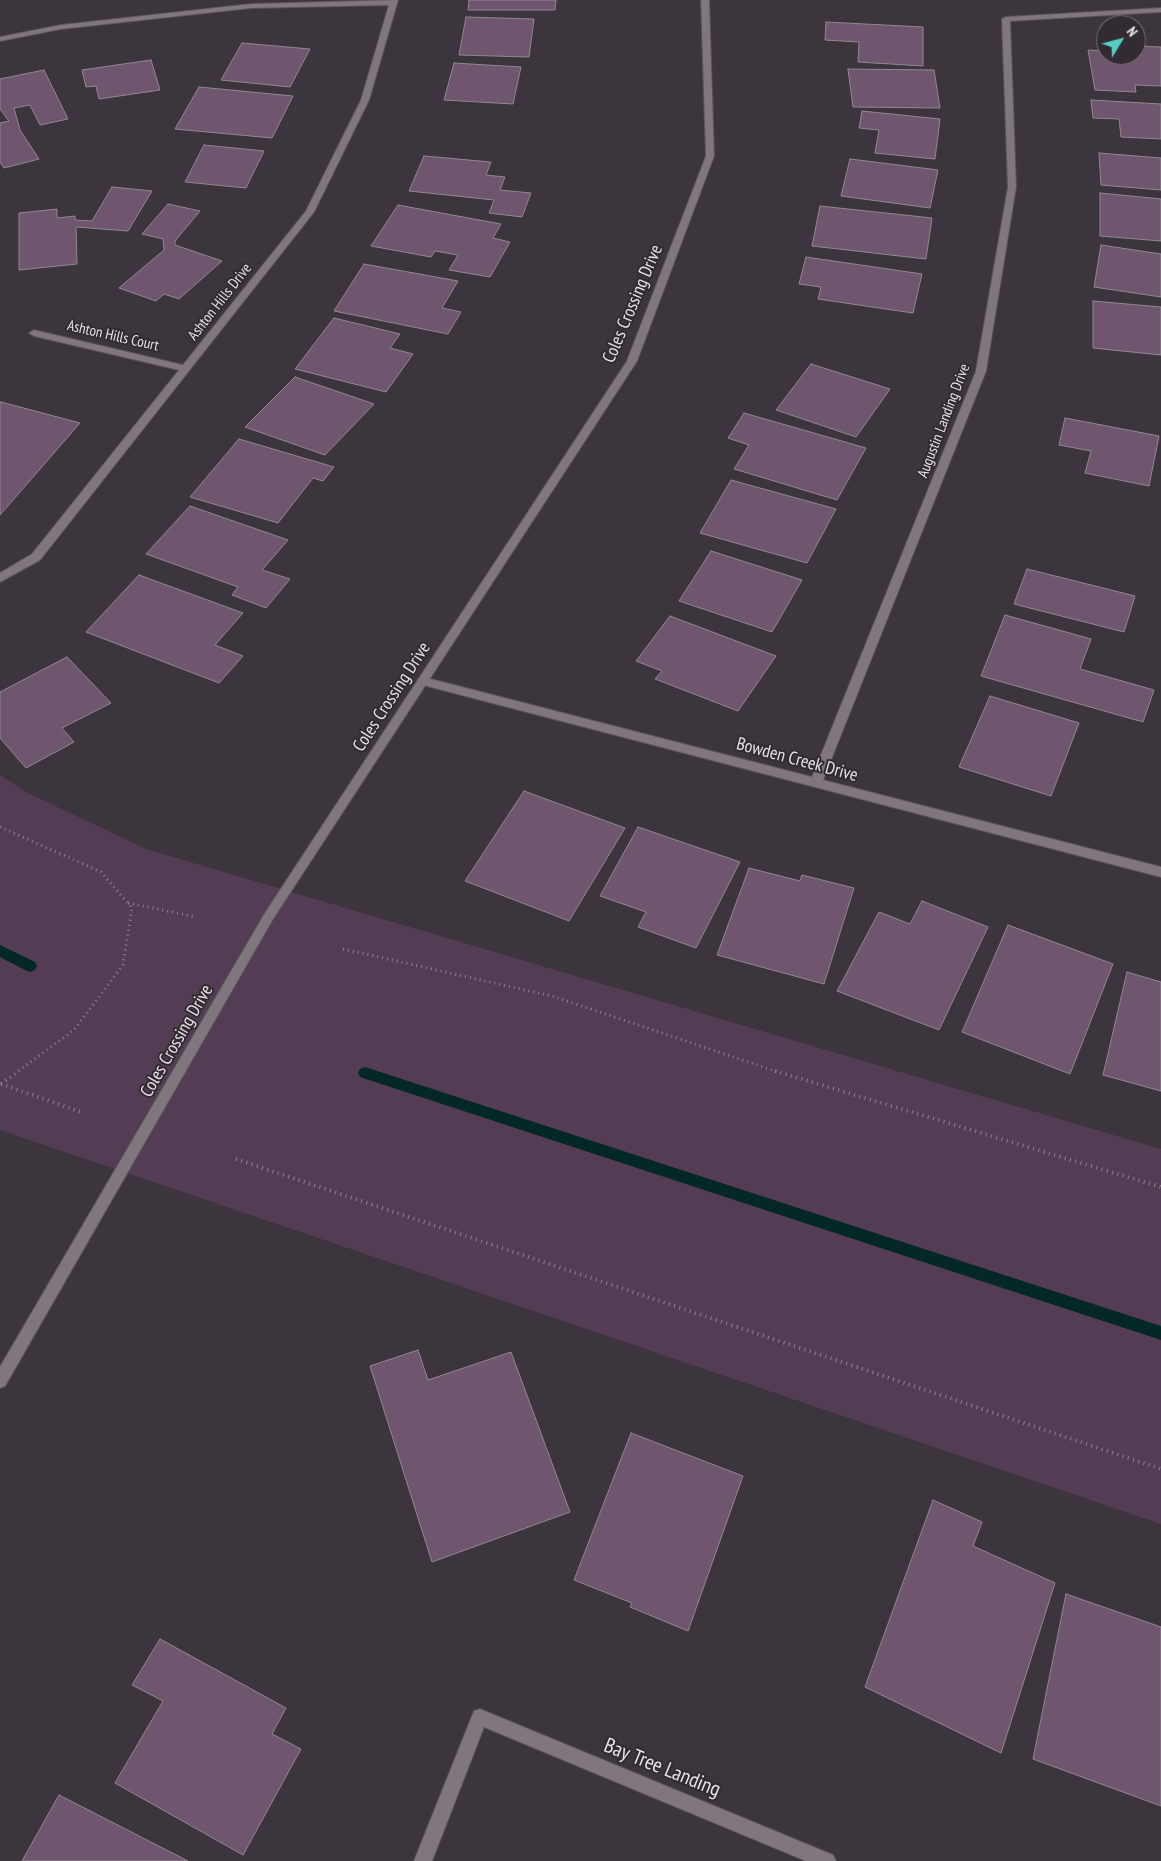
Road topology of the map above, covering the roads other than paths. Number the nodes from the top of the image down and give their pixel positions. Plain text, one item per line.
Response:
1 (705, 0) edge
2 (394, 2) edge
3 (1161, 10) edge
4 (0, 39) edge
5 (34, 333) dead end
6 (186, 369) junction
7 (0, 578) edge
8 (423, 681) junction
9 (816, 783) junction
10 (1161, 872) edge
11 (0, 1381) edge
12 (422, 1861) edge
13 (827, 1861) edge

1 - 8 street, Coles Crossing Drive
2 - 4 street
2 - 6 street, Ashton Hills Drive
3 - 9 street, Augustin Landing Drive
5 - 6 street, Ashton Hills Court
6 - 7 street, Ashton Hills Drive
8 - 9 street, Bowden Creek Drive
8 - 11 street, Coles Crossing Drive
9 - 10 street, Bowden Creek Drive
12 - 13 street, Bay Tree Landing

